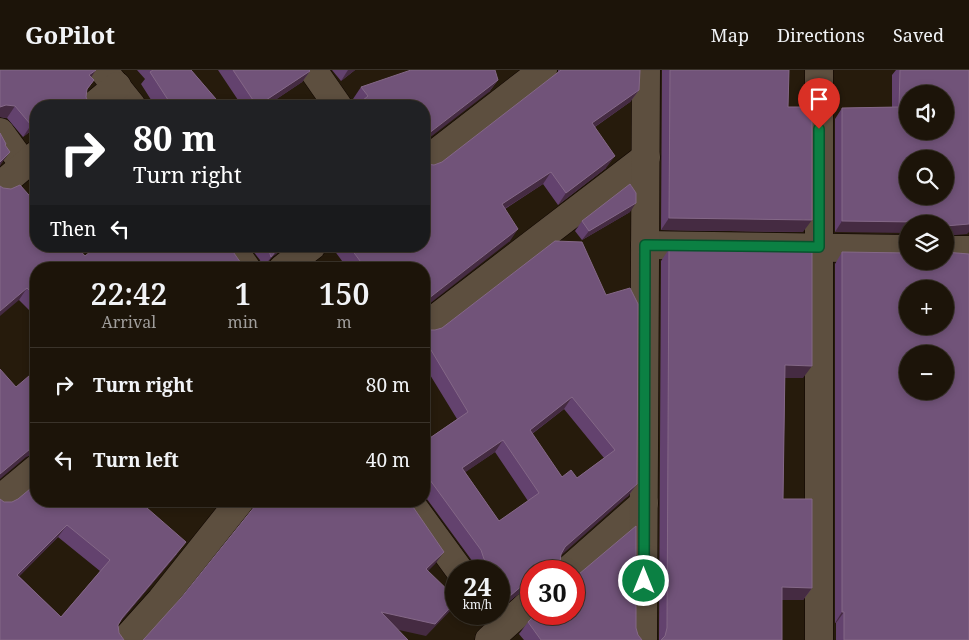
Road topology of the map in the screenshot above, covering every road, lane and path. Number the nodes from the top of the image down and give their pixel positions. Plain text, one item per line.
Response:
1 (312, 70) edge
2 (543, 70) edge
3 (646, 70) edge
4 (819, 70) edge
5 (117, 87) edge
6 (101, 100) edge
7 (334, 100) edge
8 (0, 132) edge
9 (646, 156) junction
10 (430, 157) edge
11 (30, 160) edge
12 (0, 186) edge
13 (645, 245) junction
14 (819, 247) junction
15 (899, 249) edge
16 (954, 250) edge
17 (969, 250) edge
18 (304, 252) edge
19 (291, 262) edge
20 (430, 323) edge
21 (30, 475) edge
22 (0, 499) edge
23 (644, 503) junction
24 (235, 507) edge
25 (414, 507) edge
26 (452, 560) edge
27 (579, 560) edge
28 (520, 609) edge
29 (494, 627) edge
30 (125, 640) edge
31 (643, 640) edge
32 (819, 640) edge

1 - 7 street
2 - 10 street
3 - 9 street
4 - 14 street
5 - 6 street
8 - 11 street
9 - 13 street
9 - 20 street
11 - 12 street
13 - 14 street
13 - 23 street
14 - 15 street
14 - 32 street
16 - 17 street
18 - 19 street
21 - 22 street
23 - 27 street
23 - 31 street
24 - 30 street
25 - 26 street
28 - 29 street

